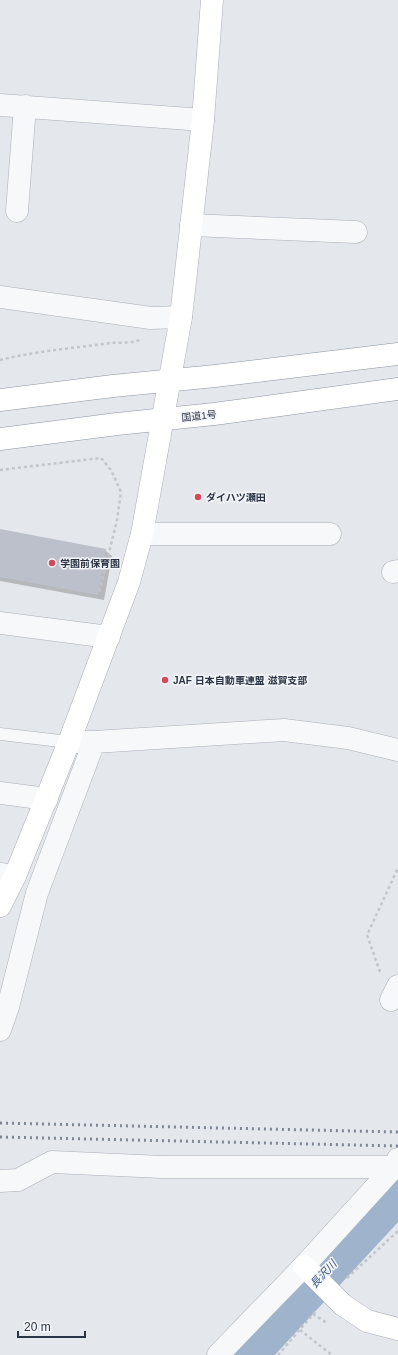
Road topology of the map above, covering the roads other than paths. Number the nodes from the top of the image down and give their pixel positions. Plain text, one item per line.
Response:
1 (212, 0) edge
2 (0, 105) edge
3 (25, 106) junction
4 (203, 120) junction
5 (17, 211) dead end
6 (191, 225) junction
7 (356, 232) dead end
8 (0, 297) edge
9 (181, 317) junction
10 (398, 354) edge
11 (170, 380) junction
12 (398, 389) edge
13 (0, 400) edge
14 (163, 420) junction
15 (0, 439) edge
16 (142, 534) junction
17 (330, 534) dead end
18 (0, 623) edge
19 (109, 637) junction
20 (0, 734) edge
21 (69, 742) junction
22 (94, 742) junction
23 (398, 750) edge
24 (0, 793) edge
25 (47, 799) junction
26 (7, 875) edge
27 (0, 906) edge
28 (0, 1030) edge
29 (397, 1164) edge
30 (0, 1180) edge
31 (304, 1266) junction
32 (398, 1329) edge
33 (218, 1355) edge

1 - 4 main road
2 - 3 street
3 - 4 street
3 - 5 street
4 - 6 main road
6 - 7 street
6 - 9 main road
8 - 9 street
9 - 11 main road
10 - 11 main road
11 - 13 main road
11 - 14 main road
12 - 14 main road, 国道1号
14 - 15 main road, 国道1号
14 - 16 main road
16 - 17 street
16 - 19 main road
18 - 19 street
19 - 21 main road
20 - 21 lane
21 - 22 street
21 - 25 main road
22 - 23 street
22 - 28 street
24 - 25 street
25 - 26 main road
26 - 27 main road
29 - 30 street
29 - 31 street
31 - 32 main road
31 - 33 street

